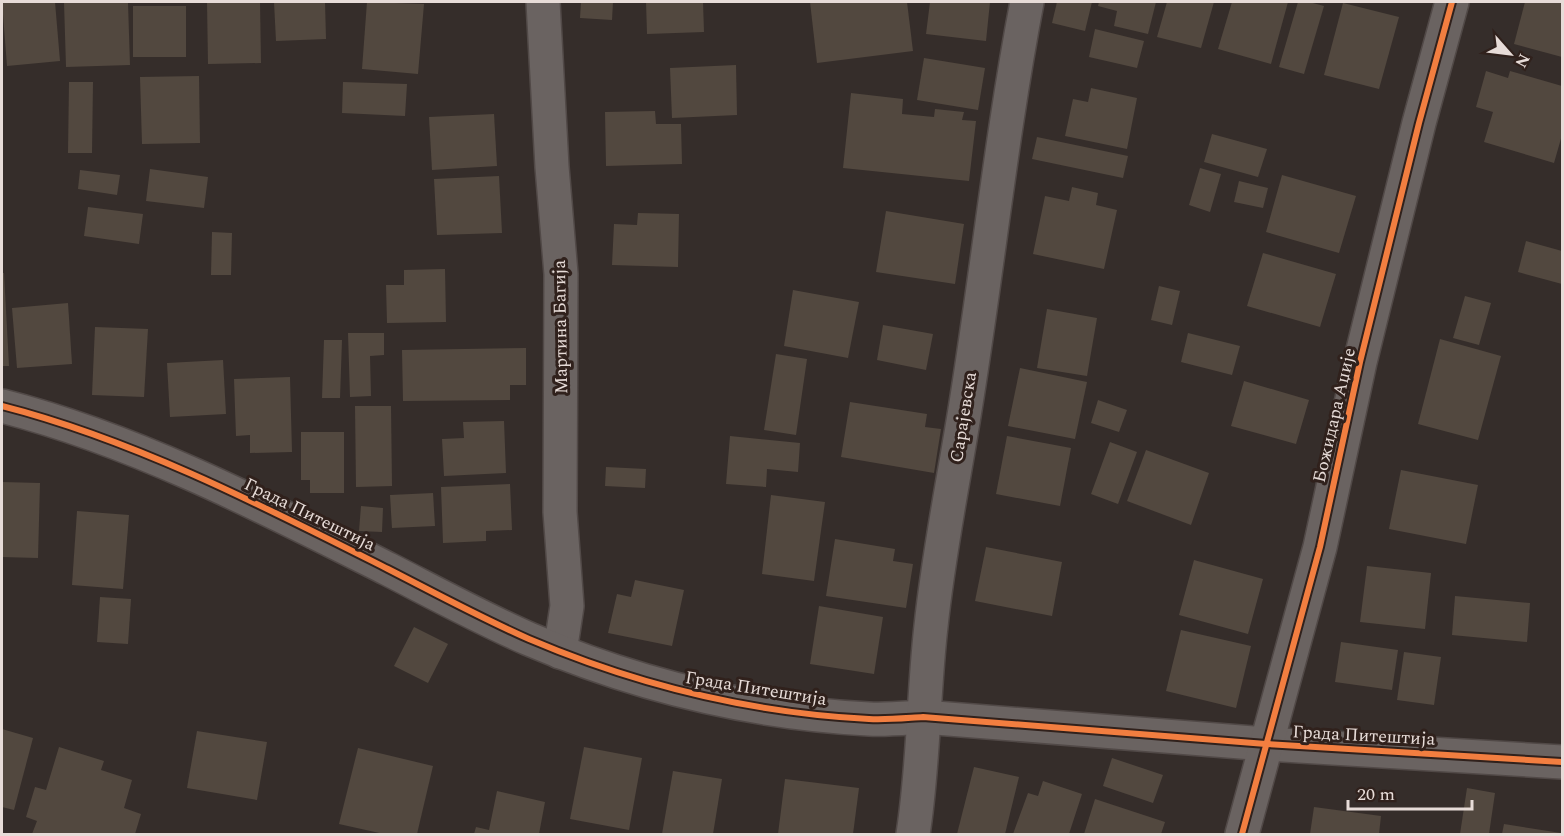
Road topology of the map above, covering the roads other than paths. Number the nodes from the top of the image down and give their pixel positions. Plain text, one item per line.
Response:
1 (543, 2) edge
2 (1027, 2) edge
3 (1452, 2) edge
4 (2, 406) edge
5 (560, 652) junction
6 (924, 717) junction
7 (1266, 744) junction
8 (1563, 762) edge
9 (914, 834) edge
10 (1242, 834) edge

1 - 5 street, Мартина Багија
2 - 6 street, Сарајевска
3 - 7 street, Божидара Аџије
4 - 5 street, Града Питештија
5 - 6 street, Града Питештија
6 - 7 street, Града Питештија
6 - 9 street, Сарајевска
7 - 8 street, Града Питештија
7 - 10 street, Божидара Аџије

